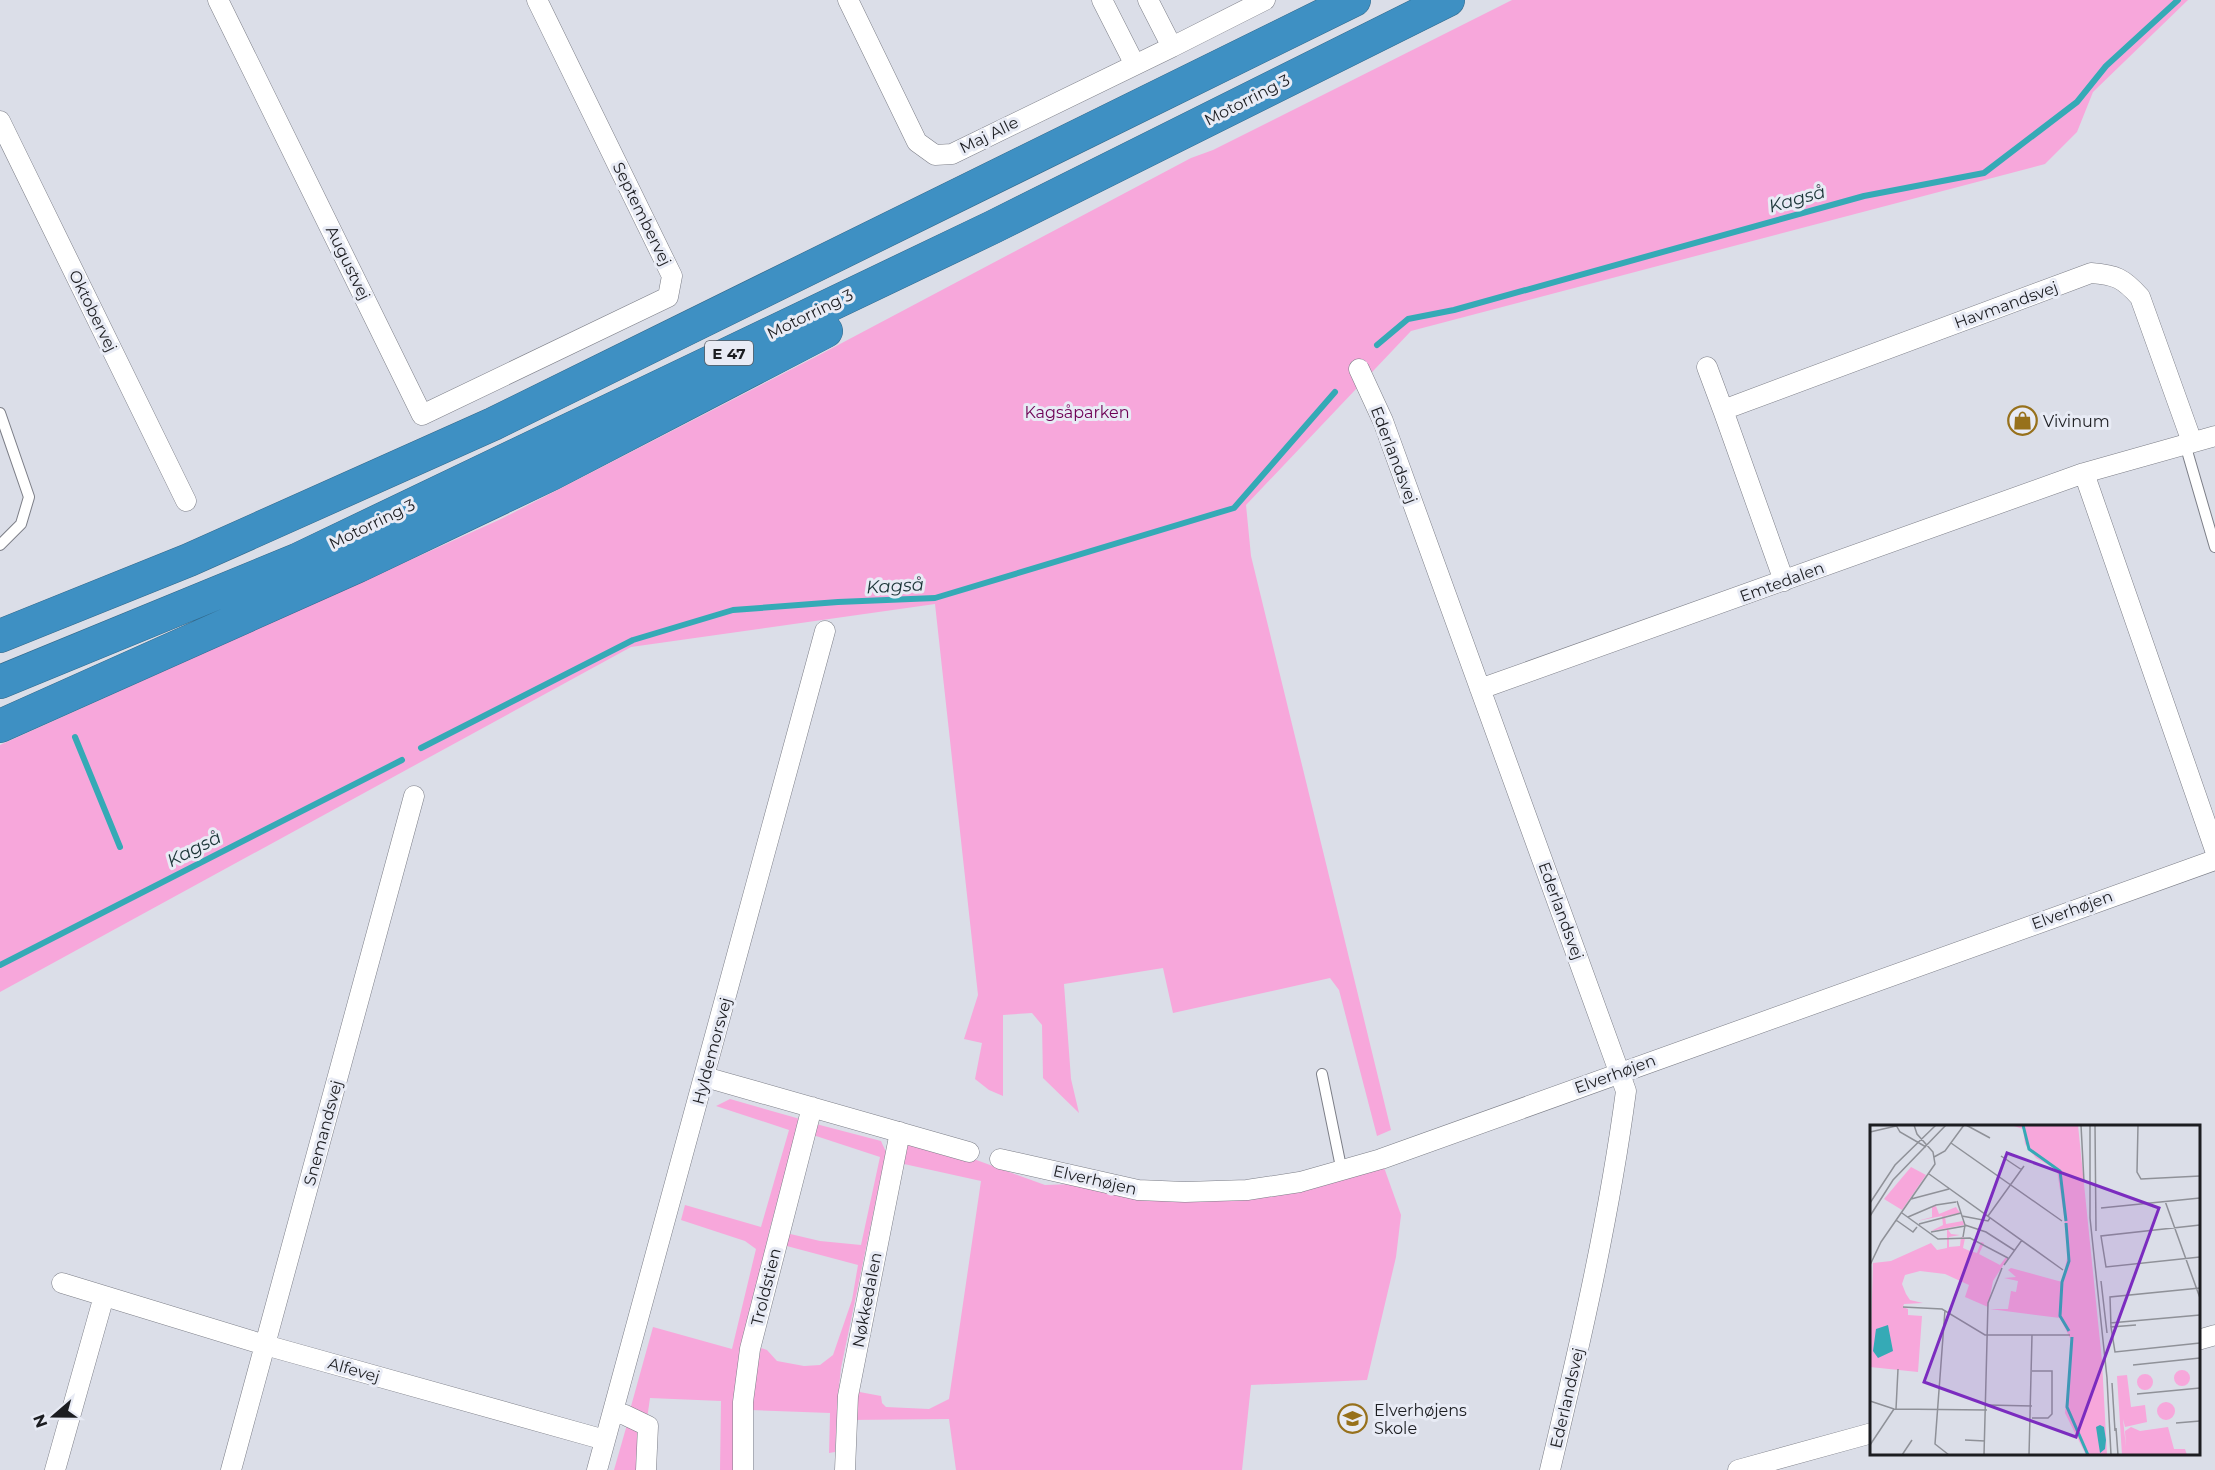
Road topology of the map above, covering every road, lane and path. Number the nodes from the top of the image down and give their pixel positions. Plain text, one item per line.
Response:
1 (219, 0) edge
2 (537, 0) edge
3 (848, 0) edge
4 (1102, 0) edge
5 (1148, 0) edge
6 (1265, 0) edge
7 (1354, 0) edge
8 (1448, 0) edge
9 (1172, 47) junction
10 (1135, 65) junction
11 (0, 121) edge
12 (993, 227) junction
13 (534, 360) joint
14 (1707, 367) dead end
15 (1359, 369) dead end
16 (1723, 410) junction
17 (0, 413) edge
18 (2215, 436) edge
19 (2188, 443) junction
20 (2084, 473) junction
21 (186, 501) dead end
22 (0, 545) edge
23 (2215, 547) edge
24 (1784, 581) junction
25 (825, 632) dead end
26 (0, 636) edge
27 (0, 682) edge
28 (1480, 689) junction
29 (2, 725) edge
30 (414, 796) dead end
31 (2215, 850) edge
32 (2215, 860) edge
33 (1620, 1073) junction
34 (1322, 1074) dead end
35 (705, 1077) junction
36 (812, 1107) junction
37 (900, 1132) junction
38 (969, 1152) dead end
39 (1000, 1159) dead end
40 (1342, 1172) junction
41 (62, 1283) dead end
42 (104, 1296) junction
43 (2215, 1335) edge
44 (2200, 1340) edge
45 (265, 1345) junction
46 (613, 1412) junction
47 (1870, 1434) edge
48 (605, 1440) junction
49 (55, 1470) edge
50 (231, 1470) edge
51 (597, 1470) edge
52 (646, 1470) edge
53 (743, 1470) edge
54 (845, 1470) edge
55 (1550, 1470) edge
56 (1738, 1470) edge

1 - 13 street, Augustvej
2 - 13 street, Septembervej
3 - 10 street, Maj Alle
4 - 10 street
5 - 9 street
6 - 9 street, Maj Alle
7 - 26 highway, E 47
8 - 12 highway, Motorring 3 / E 47
9 - 10 street, Maj Alle
11 - 21 street, Oktobervej
12 - 27 highway, Motorring 3 / E 47
12 - 29 highway
14 - 16 street
15 - 28 street, Ederlandsvej
16 - 19 street, Havmandsvej
16 - 24 street
17 - 22 lane
18 - 19 street, Emtedalen
19 - 20 street, Emtedalen
19 - 23 lane
20 - 24 street, Emtedalen
20 - 31 street
24 - 28 street, Emtedalen
25 - 35 street, Hyldemorsvej
28 - 33 street, Ederlandsvej
30 - 45 street, Snemandsvej
32 - 33 street, Elverhøjen
33 - 40 street, Elverhøjen
33 - 55 street, Ederlandsvej
34 - 40 lane
35 - 36 street
35 - 46 street, Hyldemorsvej
36 - 37 street
36 - 53 street, Troldstien
37 - 38 street
37 - 54 street, Nøkkedalen
39 - 40 street, Elverhøjen
41 - 42 street, Alfevej
42 - 45 street, Alfevej
42 - 49 street
43 - 44 street
45 - 48 street, Alfevej
45 - 50 street, Snemandsvej
46 - 48 street, Hyldemorsvej
46 - 52 street
47 - 56 street
48 - 51 street, Hyldemorsvej

